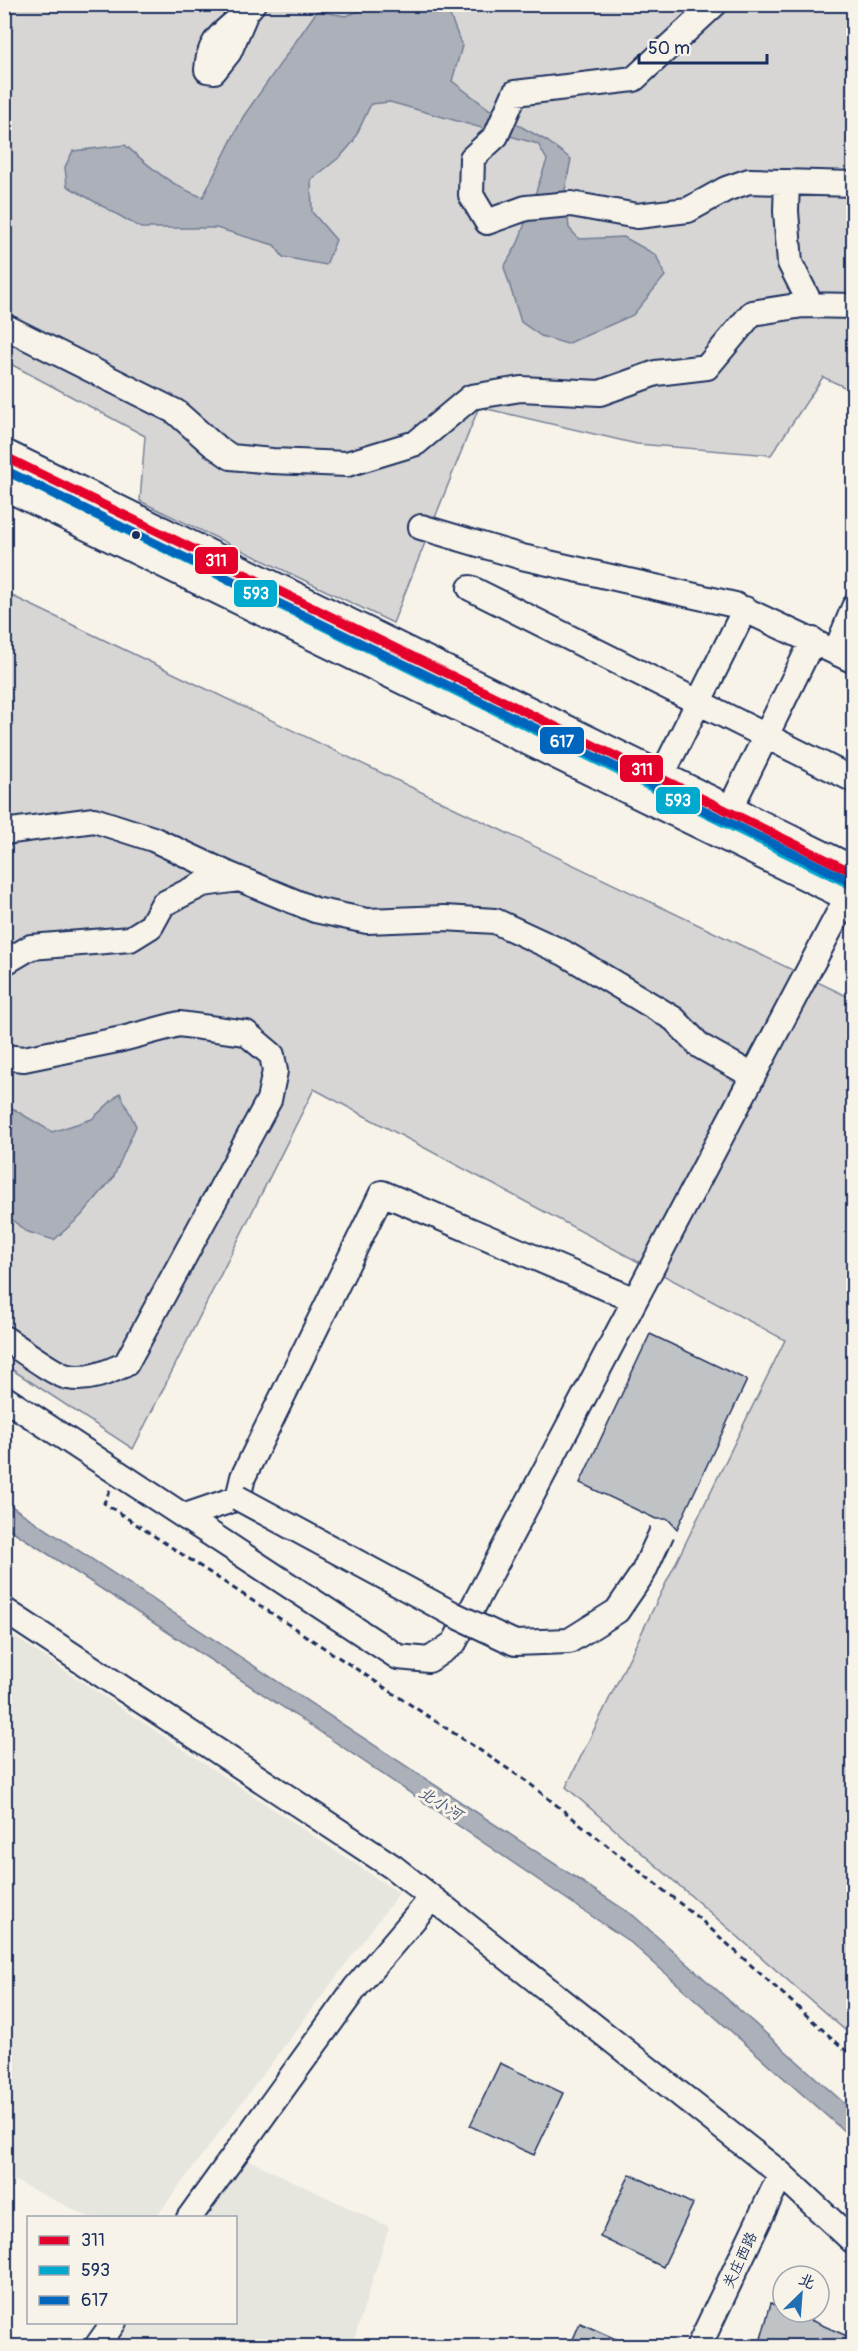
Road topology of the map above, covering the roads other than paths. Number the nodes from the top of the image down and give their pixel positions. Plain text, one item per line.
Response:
1 (715, 4) edge
2 (787, 182) junction
3 (854, 184) edge
4 (812, 305) junction
5 (854, 306) edge
6 (4, 326) edge
7 (4, 456) edge
8 (4, 483) edge
9 (421, 527) dead end
10 (470, 588) dead end
11 (854, 607) edge
12 (744, 609) junction
13 (813, 640) junction
14 (845, 656) edge
15 (698, 702) junction
16 (766, 736) junction
17 (661, 777) junction
18 (854, 780) edge
19 (729, 811) junction
20 (4, 832) edge
21 (239, 879) junction
22 (850, 899) edge
23 (4, 963) edge
24 (4, 1057) edge
25 (753, 1076) junction
26 (635, 1300) junction
27 (4, 1338) edge
28 (4, 1398) edge
29 (238, 1498) junction
30 (186, 1516) junction
31 (662, 1532) dead end
32 (4, 1610) edge
33 (432, 1898) junction
34 (781, 2174) junction
35 (190, 2216) edge
36 (854, 2242) edge
37 (113, 2324) edge
38 (97, 2346) edge
39 (699, 2346) edge

1 - 2 street
2 - 3 street
2 - 4 street
4 - 5 street
4 - 6 street
7 - 17 main road
8 - 22 main road
9 - 12 street
10 - 15 street
11 - 14 street
12 - 13 street
12 - 15 street
13 - 14 street
13 - 16 street
15 - 16 street
15 - 17 street
16 - 18 street
16 - 19 street
17 - 19 main road
19 - 22 main road
20 - 21 street
21 - 23 street
21 - 25 street
22 - 25 street
24 - 27 street
25 - 26 street
26 - 29 street
26 - 30 street
28 - 30 street
29 - 30 street
29 - 31 street, bridge
32 - 33 street
33 - 34 street
33 - 35 street
34 - 36 street
34 - 39 street, 关庄西路
37 - 38 street

